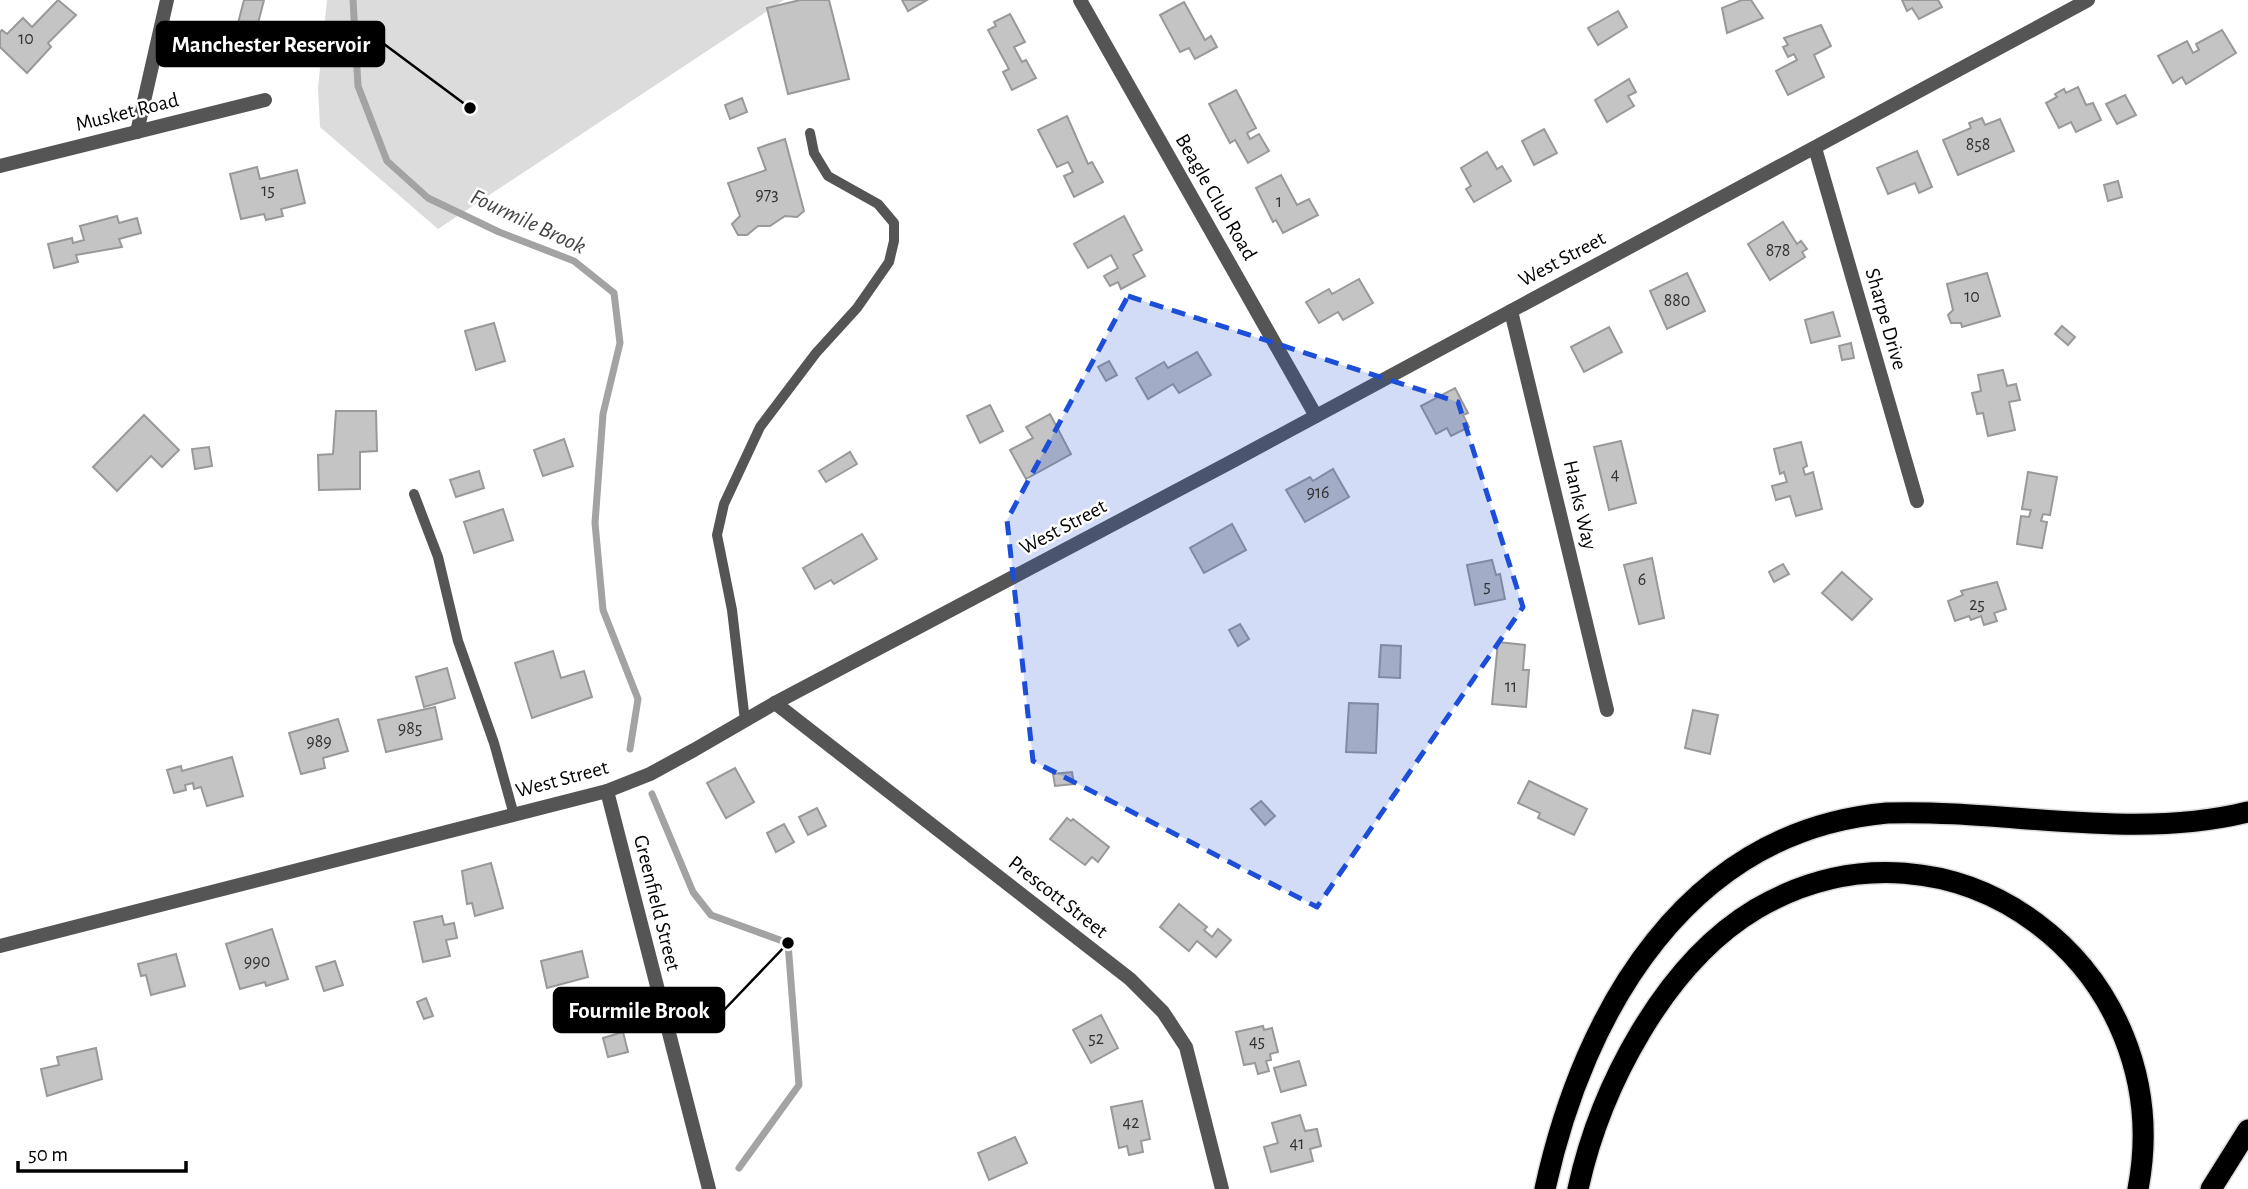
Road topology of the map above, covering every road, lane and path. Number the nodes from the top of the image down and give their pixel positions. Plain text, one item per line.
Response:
1 (167, 0) edge
2 (1080, 0) edge
3 (2088, 0) edge
4 (265, 100) dead end
5 (137, 132) junction
6 (810, 133) dead end
7 (1815, 148) junction
8 (0, 166) edge
9 (1511, 311) junction
10 (1316, 416) junction
11 (414, 494) dead end
12 (1917, 502) dead end
13 (775, 703) junction
14 (1607, 710) dead end
15 (745, 721) junction
16 (607, 791) junction
17 (2248, 812) edge
18 (514, 815) junction
19 (0, 946) edge
20 (2248, 1130) edge
21 (709, 1189) edge
22 (1222, 1189) edge
23 (1545, 1189) edge
24 (1578, 1189) edge
25 (2138, 1189) edge
26 (2211, 1189) edge

1 - 5 street
2 - 10 street, Beagle Club Road
3 - 7 street, West Street
4 - 5 street, Musket Road
5 - 8 street, Musket Road
6 - 15 lane
7 - 9 street, West Street
7 - 12 street, Sharpe Drive
9 - 10 street, West Street
9 - 14 street, Hanks Way
10 - 13 street, West Street
11 - 18 lane
13 - 15 street, West Street
13 - 22 street, Prescott Street
15 - 16 street, West Street
16 - 18 street, West Street
16 - 21 street, Greenfield Street
17 - 23 highway
18 - 19 street, West Street
20 - 26 highway
24 - 25 highway

